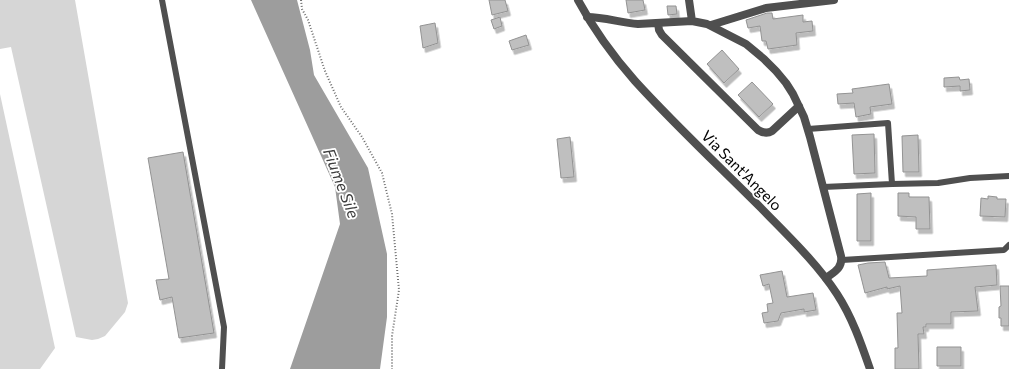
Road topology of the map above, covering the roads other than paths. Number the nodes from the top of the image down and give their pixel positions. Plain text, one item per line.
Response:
1 (162, 0) edge
2 (578, 0) edge
3 (690, 0) edge
4 (834, 0) edge
5 (587, 17) junction
6 (692, 21) junction
7 (658, 23) junction
8 (711, 25) junction
9 (799, 106) junction
10 (808, 129) junction
11 (1009, 176) edge
12 (892, 184) junction
13 (823, 187) junction
14 (1009, 245) edge
15 (842, 260) junction
16 (826, 278) junction
17 (222, 369) edge
18 (870, 369) edge

1 - 17 lane
2 - 5 street, Via Sant'Angelo
3 - 6 street
4 - 8 street
5 - 7 street
5 - 16 street, Via Sant'Angelo
6 - 7 street
6 - 8 street
7 - 9 street
8 - 9 street
9 - 10 street
10 - 12 lane
10 - 13 street
11 - 12 lane
12 - 13 lane
13 - 15 street
14 - 15 lane
15 - 16 street
16 - 18 street, Via Sant'Angelo

